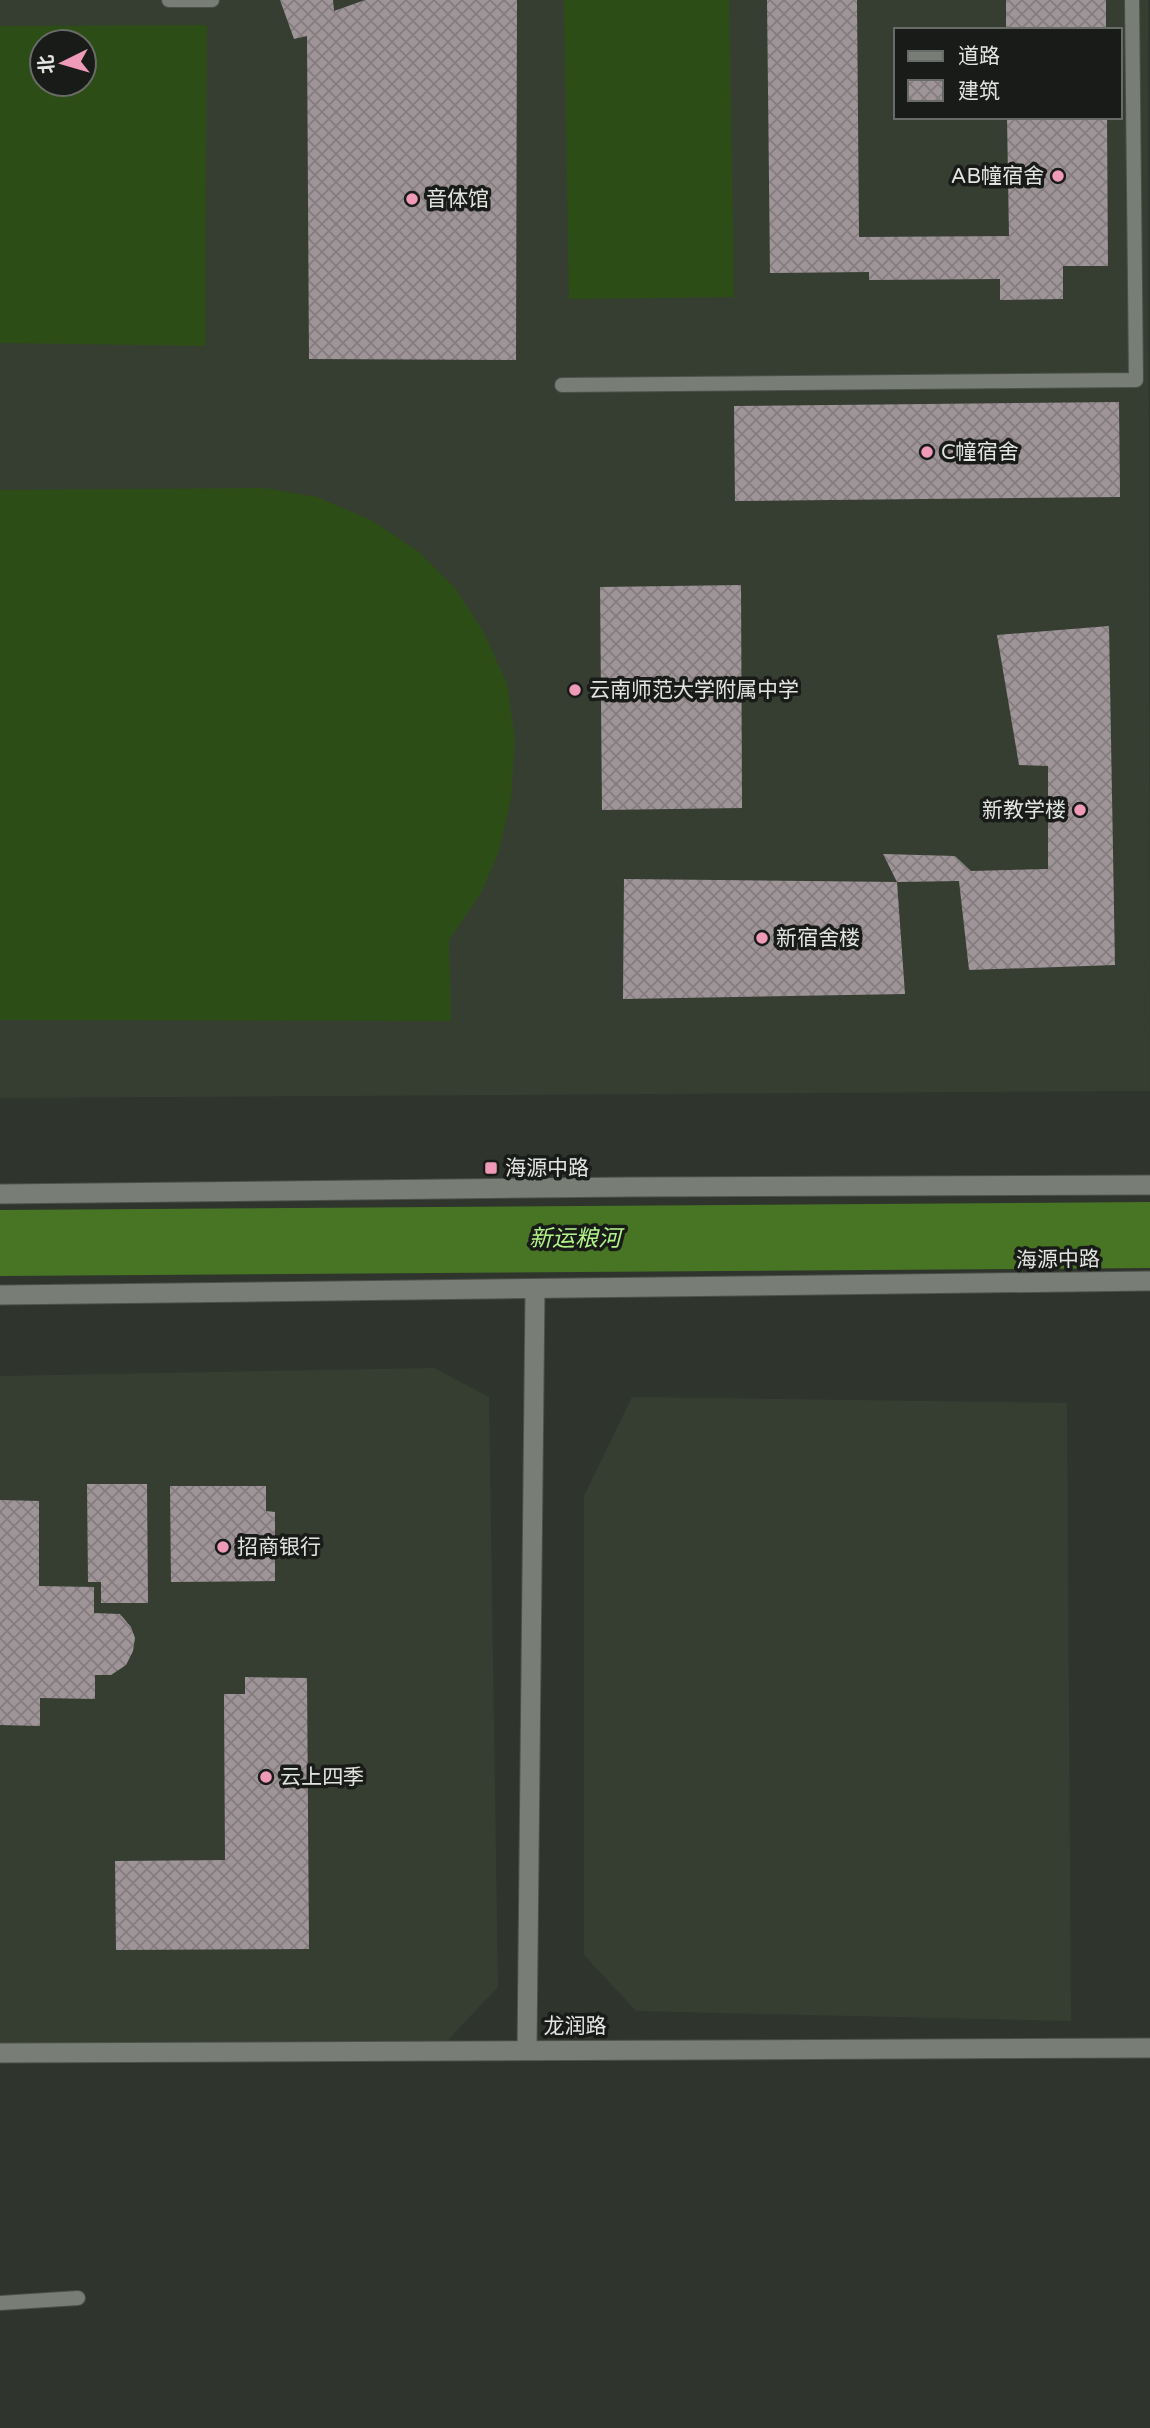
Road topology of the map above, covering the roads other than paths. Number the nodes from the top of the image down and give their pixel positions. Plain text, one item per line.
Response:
1 (169, 0) edge
2 (212, 0) edge
3 (1132, 0) edge
4 (562, 385) dead end
5 (1150, 1185) edge
6 (0, 1194) edge
7 (1150, 1281) edge
8 (535, 1289) junction
9 (0, 1295) edge
10 (1150, 2048) edge
11 (527, 2049) junction
12 (0, 2053) edge
13 (79, 2298) dead end
14 (0, 2303) edge

1 - 2 lane
3 - 4 lane
5 - 6 main road
7 - 8 main road, 海源中路
8 - 9 main road, 海源中路
8 - 11 main road
10 - 11 main road, 龙润路
11 - 12 main road, 龙润路
13 - 14 lane

